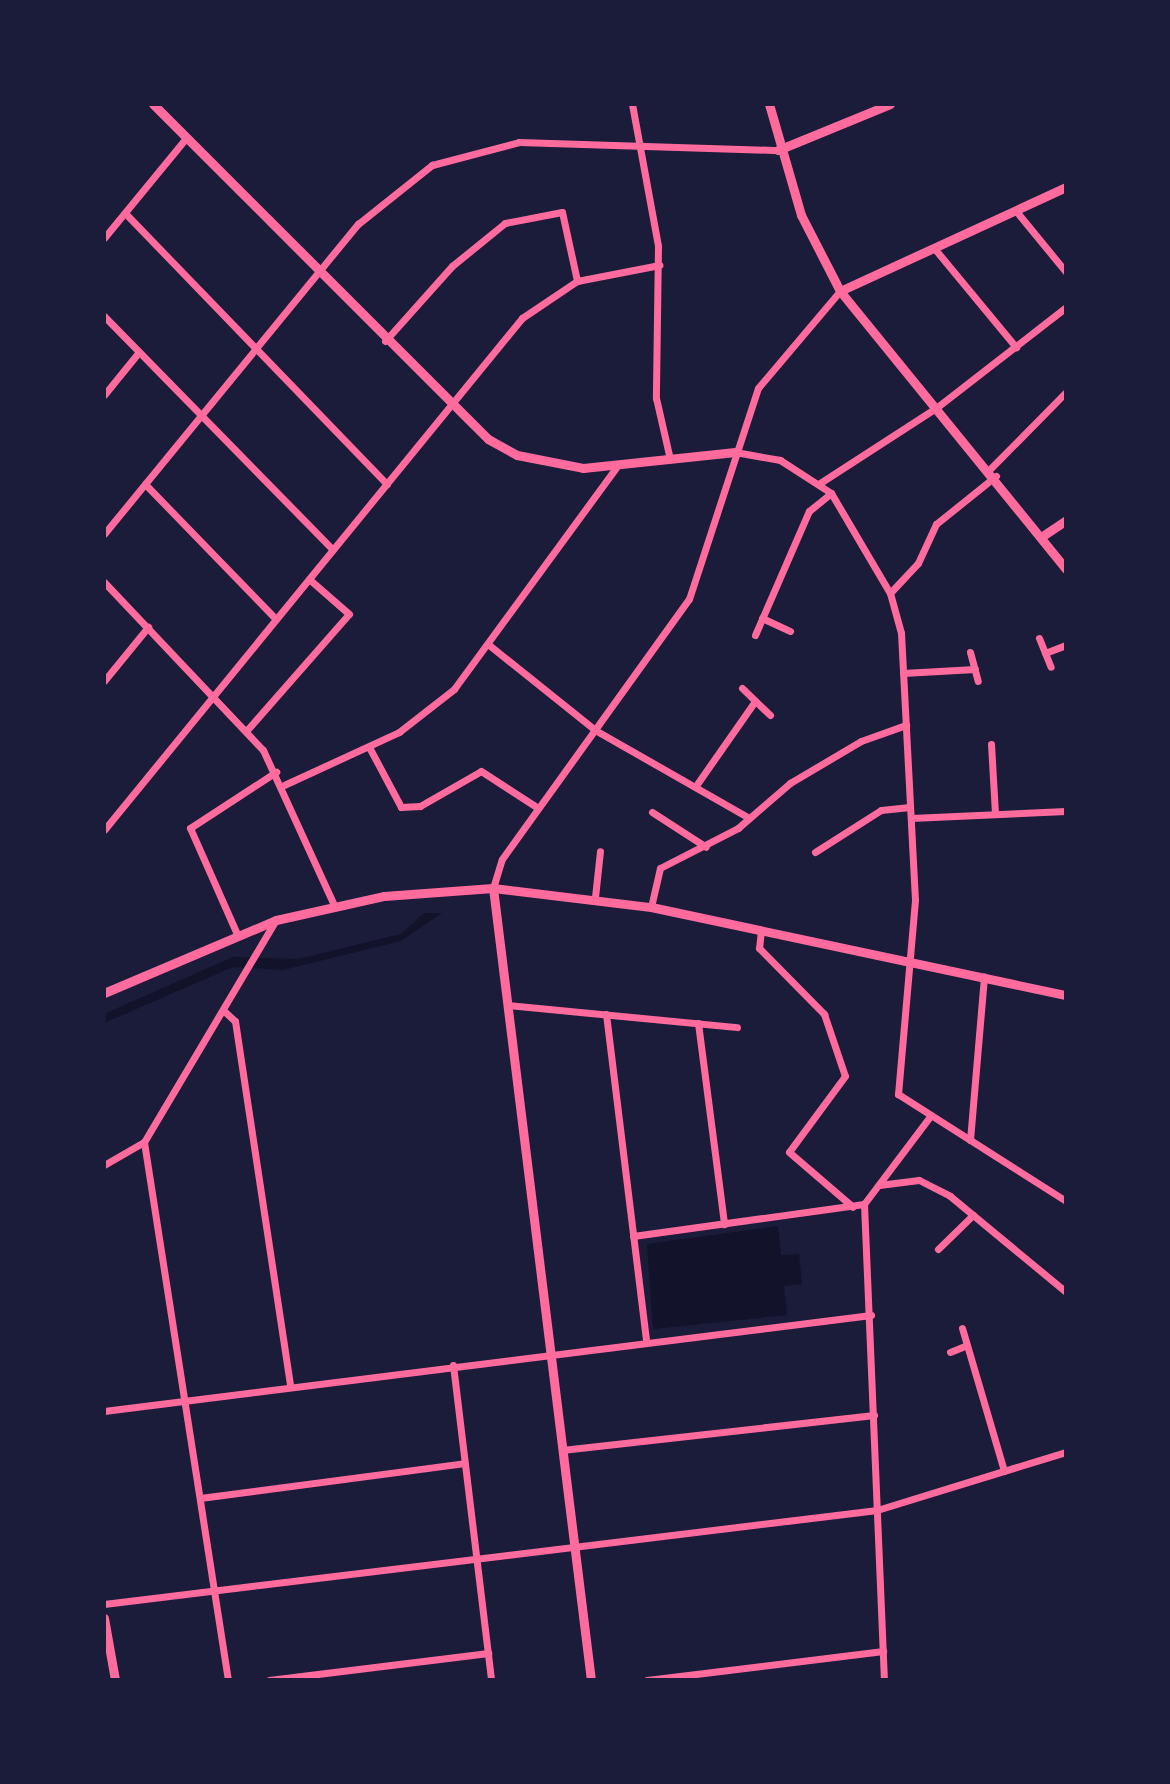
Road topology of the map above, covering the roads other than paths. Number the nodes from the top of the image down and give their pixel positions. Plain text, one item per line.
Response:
1 (153, 104) edge
2 (632, 104) edge
3 (769, 104) edge
4 (890, 104) edge
5 (867, 109) edge
6 (186, 138) junction
7 (638, 143) junction
8 (778, 150) junction
9 (1066, 187) edge
10 (1016, 211) junction
11 (125, 213) junction
12 (104, 238) edge
13 (934, 248) junction
14 (659, 265) junction
15 (318, 272) junction
16 (1066, 272) edge
17 (577, 281) junction
18 (840, 291) junction
19 (1066, 307) edge
20 (104, 316) edge
21 (385, 341) junction
22 (1016, 347) junction
23 (256, 348) junction
24 (139, 352) junction
25 (1066, 392) edge
26 (104, 395) edge
27 (451, 407) junction
28 (936, 408) junction
29 (201, 415) junction
30 (735, 452) junction
31 (670, 459) junction
32 (616, 468) junction
33 (993, 472) junction
34 (820, 483) junction
35 (145, 484) junction
36 (387, 484) junction
37 (831, 493) junction
38 (1066, 520) edge
39 (104, 534) edge
40 (1044, 535) junction
41 (333, 550) junction
42 (1066, 569) edge
43 (309, 579) junction
44 (104, 582) edge
45 (890, 593) junction
46 (762, 618) junction
47 (276, 619) junction
48 (148, 627) junction
49 (790, 631) dead end
50 (755, 635) dead end
51 (1039, 638) dead end
52 (489, 645) junction
53 (1066, 645) edge
54 (970, 652) dead end
55 (1045, 653) junction
56 (1051, 667) dead end
57 (975, 669) junction
58 (903, 673) junction
59 (104, 681) edge
60 (978, 681) dead end
61 (742, 688) dead end
62 (215, 694) junction
63 (755, 701) junction
64 (770, 715) dead end
65 (906, 725) junction
66 (247, 730) junction
67 (595, 730) junction
68 (991, 744) dead end
69 (369, 747) junction
70 (276, 772) junction
71 (284, 785) junction
72 (695, 787) junction
73 (910, 807) junction
74 (538, 808) junction
75 (1066, 811) edge
76 (652, 812) dead end
77 (995, 814) junction
78 (749, 818) junction
79 (911, 818) junction
80 (104, 830) edge
81 (706, 847) junction
82 (600, 851) dead end
83 (815, 852) dead end
84 (493, 888) junction
85 (595, 897) junction
86 (334, 905) junction
87 (651, 907) junction
88 (276, 920) junction
89 (761, 930) junction
90 (237, 934) junction
91 (909, 960) junction
92 (984, 977) junction
93 (104, 993) edge
94 (1066, 995) edge
95 (507, 1005) junction
96 (223, 1010) junction
97 (606, 1014) junction
98 (698, 1023) junction
99 (737, 1027) dead end
100 (931, 1115) junction
101 (970, 1140) junction
102 (144, 1142) junction
103 (104, 1165) edge
104 (879, 1185) junction
105 (1066, 1201) edge
106 (864, 1204) junction
107 (853, 1207) junction
108 (973, 1215) junction
109 (724, 1224) junction
110 (633, 1236) junction
111 (938, 1249) dead end
112 (1066, 1292) edge
113 (871, 1315) junction
114 (962, 1328) dead end
115 (646, 1341) junction
116 (967, 1345) junction
117 (950, 1352) dead end
118 (550, 1353) junction
119 (453, 1365) junction
120 (290, 1386) junction
121 (185, 1401) junction
122 (104, 1411) edge
123 (874, 1415) junction
124 (562, 1450) junction
125 (1066, 1452) edge
126 (465, 1463) junction
127 (1004, 1471) junction
128 (200, 1498) junction
129 (877, 1510) junction
130 (574, 1547) junction
131 (477, 1560) junction
132 (214, 1592) junction
133 (104, 1604) edge
134 (104, 1618) edge
135 (883, 1651) junction
136 (488, 1653) junction
137 (115, 1680) edge
138 (228, 1680) edge
139 (269, 1680) edge
140 (491, 1680) edge
141 (591, 1680) edge
142 (647, 1680) edge
143 (884, 1680) edge

1 - 6 street
2 - 7 street
3 - 8 street
4 - 5 street
5 - 8 street
6 - 11 street
6 - 15 street
7 - 8 street
7 - 14 street
7 - 15 street
8 - 18 street
9 - 10 street
10 - 13 street
10 - 16 street
11 - 12 street
11 - 23 street
13 - 18 street
13 - 22 street
14 - 17 street
14 - 31 street
15 - 21 street
15 - 23 street
17 - 21 street
17 - 27 street
18 - 28 street
18 - 30 street
19 - 22 street
20 - 24 street
21 - 27 street
22 - 28 street
23 - 29 street
23 - 36 street
24 - 26 street
24 - 29 street
25 - 33 street
27 - 32 street
27 - 36 street
28 - 33 street
28 - 34 street
29 - 35 street
29 - 41 street
30 - 31 street
30 - 34 street
30 - 67 street
31 - 32 street
32 - 52 street
33 - 40 street
33 - 45 street
34 - 37 street
35 - 39 street
35 - 47 street
36 - 41 street
37 - 45 street
37 - 46 street
38 - 40 street
40 - 42 street
41 - 43 street
43 - 47 street
43 - 66 street
44 - 48 street
45 - 58 street
46 - 49 street
46 - 50 street
47 - 62 street
48 - 59 street
48 - 62 street
51 - 55 street
52 - 67 street
52 - 69 street
53 - 55 street
54 - 57 street
55 - 56 street
57 - 58 street
57 - 60 street
58 - 65 street
61 - 63 street
62 - 66 street
62 - 80 street
63 - 64 street
63 - 72 street
65 - 73 street
65 - 78 street
66 - 70 street
67 - 72 street
67 - 74 street
68 - 77 street
69 - 71 street
69 - 74 street
70 - 71 street
70 - 90 street
71 - 86 street
72 - 78 street
73 - 79 street
73 - 83 street
74 - 84 street
75 - 77 street
76 - 81 street
77 - 79 street
78 - 81 street
79 - 91 street
81 - 87 street
82 - 85 street
84 - 85 street
84 - 86 street
84 - 95 street
85 - 87 street
86 - 88 street
87 - 89 street
88 - 90 street
88 - 96 street
89 - 91 street
89 - 107 street
90 - 93 street
91 - 92 street
91 - 100 street
92 - 94 street
92 - 101 street
95 - 97 street
95 - 118 street
96 - 102 street
96 - 120 street
97 - 98 street
97 - 110 street
98 - 99 street
98 - 109 street
100 - 101 street
100 - 104 street
101 - 105 street
102 - 103 street
102 - 121 street
104 - 106 street
104 - 108 street
106 - 107 street
106 - 113 street
107 - 109 street
108 - 111 street
108 - 112 street
109 - 110 street
110 - 115 street
113 - 115 street
113 - 123 street
114 - 116 street
115 - 118 street
116 - 117 street
116 - 127 street
118 - 119 street
118 - 124 street
119 - 120 street
119 - 126 street
120 - 121 street
121 - 122 street
121 - 128 street
123 - 124 street
123 - 129 street
124 - 130 street
125 - 127 street
126 - 128 street
126 - 131 street
127 - 129 street
128 - 132 street
129 - 130 street
129 - 135 street
130 - 131 street
130 - 141 street
131 - 132 street
131 - 136 street
132 - 133 street
132 - 138 street
134 - 137 street
135 - 142 street
135 - 143 street
136 - 139 street
136 - 140 street

